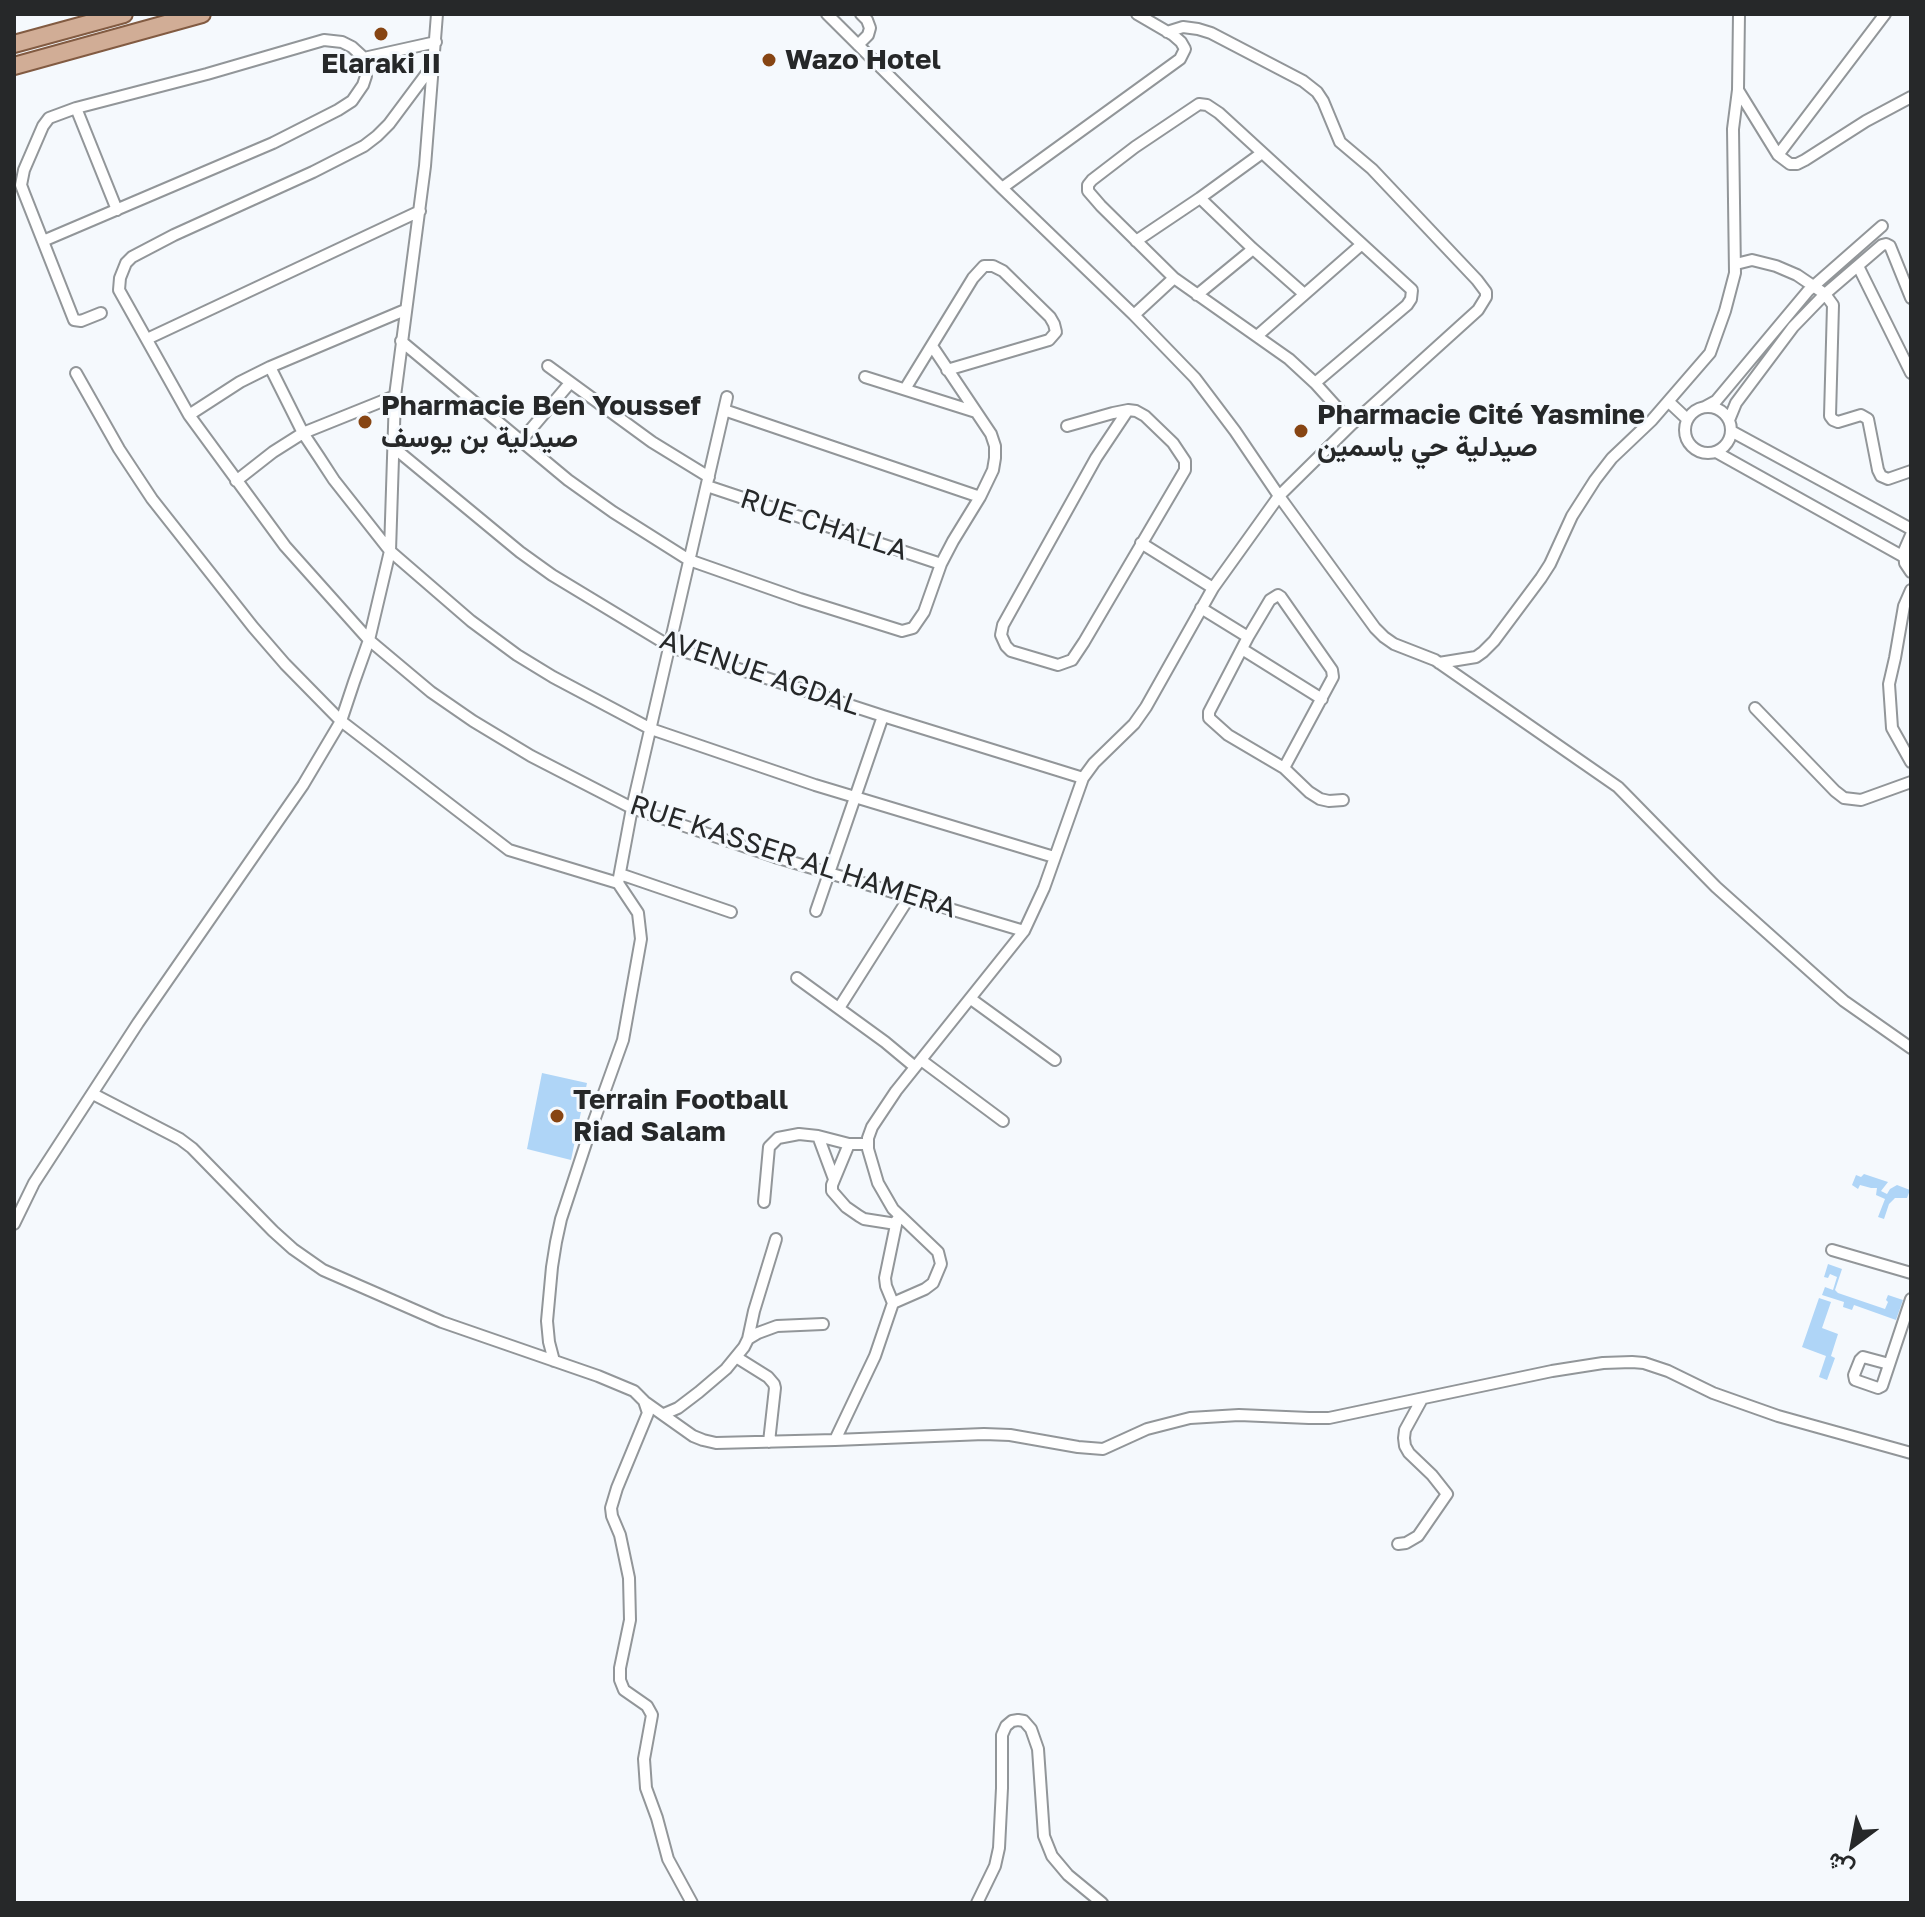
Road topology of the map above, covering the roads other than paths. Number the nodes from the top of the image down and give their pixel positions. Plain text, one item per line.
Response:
1 (124, 14) edge
2 (202, 14) edge
3 (437, 14) edge
4 (827, 14) edge
5 (861, 14) edge
6 (1137, 14) edge
7 (1739, 14) edge
8 (1885, 14) edge
9 (1167, 32) junction
10 (436, 42) junction
11 (14, 44) edge
12 (858, 45) junction
13 (364, 58) junction
14 (433, 65) junction
15 (14, 66) edge
16 (1738, 90) junction
17 (1911, 97) edge
18 (76, 108) junction
19 (1262, 153) junction
20 (1778, 155) junction
21 (1002, 188) junction
22 (1200, 198) junction
23 (117, 210) junction
24 (420, 211) junction
25 (1882, 226) dead end
26 (43, 241) junction
27 (1136, 241) junction
28 (1362, 244) junction
29 (1253, 249) junction
30 (1736, 264) junction
31 (1858, 266) junction
32 (1174, 278) junction
33 (1814, 286) junction
34 (1303, 293) junction
35 (1825, 294) junction
36 (1197, 295) junction
37 (1911, 298) edge
38 (405, 310) junction
39 (101, 313) dead end
40 (1134, 315) junction
41 (1257, 336) junction
42 (147, 339) junction
43 (401, 341) junction
44 (932, 346) junction
45 (548, 366) dead end
46 (270, 367) junction
47 (947, 370) junction
48 (76, 373) dead end
49 (1911, 373) edge
50 (865, 377) dead end
51 (570, 383) junction
52 (1315, 383) junction
53 (905, 389) junction
54 (395, 396) junction
55 (727, 397) dead end
56 (1669, 402) junction
57 (1705, 407) junction
58 (724, 410) junction
59 (1128, 410) junction
60 (976, 412) junction
61 (189, 415) junction
62 (1687, 419) junction
63 (1352, 424) junction
64 (1730, 425) junction
65 (1067, 426) dead end
66 (303, 433) junction
67 (520, 442) junction
68 (393, 447) junction
69 (1716, 452) junction
70 (1911, 471) edge
71 (236, 481) junction
72 (708, 481) junction
73 (1279, 496) junction
74 (980, 497) junction
75 (1911, 532) edge
76 (1141, 543) junction
77 (390, 551) junction
78 (1904, 557) junction
79 (689, 560) junction
80 (941, 564) junction
81 (1911, 572) edge
82 (1213, 588) junction
83 (1911, 590) edge
84 (1201, 608) junction
85 (1248, 637) junction
86 (369, 640) junction
87 (671, 647) junction
88 (1242, 649) junction
89 (1439, 663) junction
90 (1322, 699) junction
91 (1755, 708) dead end
92 (883, 716) junction
93 (341, 721) junction
94 (651, 729) junction
95 (1911, 762) edge
96 (1284, 768) junction
97 (1083, 778) junction
98 (1911, 782) edge
99 (855, 798) junction
100 (1343, 800) dead end
101 (632, 808) junction
102 (1054, 857) junction
103 (830, 873) junction
104 (619, 879) junction
105 (910, 896) junction
106 (816, 911) dead end
107 (731, 912) dead end
108 (1024, 931) junction
109 (797, 978) dead end
110 (971, 999) junction
111 (839, 1008) junction
112 (1911, 1048) edge
113 (1055, 1060) dead end
114 (918, 1064) junction
115 (93, 1094) junction
116 (1003, 1121) dead end
117 (818, 1136) junction
118 (849, 1144) junction
119 (868, 1144) junction
120 (834, 1179) junction
121 (764, 1202) dead end
122 (897, 1219) junction
123 (14, 1224) edge
124 (776, 1239) dead end
125 (1832, 1250) dead end
126 (1911, 1273) edge
127 (1911, 1299) edge
128 (893, 1303) junction
129 (823, 1324) dead end
130 (748, 1339) junction
131 (736, 1357) junction
132 (554, 1361) junction
133 (1889, 1364) dead end
134 (1422, 1399) junction
135 (644, 1401) junction
136 (664, 1414) junction
137 (835, 1440) junction
138 (769, 1442) junction
139 (1911, 1453) edge
140 (1398, 1544) dead end
141 (692, 1903) edge
142 (977, 1903) edge
143 (1102, 1903) edge

1 - 11 main road
2 - 15 main road
3 - 10 street
4 - 12 street
5 - 12 street
6 - 9 street
7 - 16 street
8 - 20 street
9 - 21 street
9 - 63 street
10 - 13 street
10 - 14 street
12 - 21 street
13 - 18 street
13 - 23 street
14 - 24 street
14 - 42 street, RUE KASSER AL HAMERA
16 - 20 street
16 - 30 street
17 - 20 street
18 - 23 street
18 - 26 street
19 - 22 street
19 - 27 street
19 - 28 street
21 - 40 street
22 - 27 street
22 - 29 street
23 - 26 street
24 - 38 street
24 - 42 street
25 - 33 street
26 - 39 street
27 - 32 street
28 - 34 street
28 - 52 street
29 - 34 street
29 - 36 street
30 - 33 street
30 - 56 street
31 - 35 street
31 - 37 street
31 - 49 street
32 - 36 street
32 - 40 street
33 - 35 street
33 - 57 street
34 - 41 street
35 - 64 street
35 - 70 street
36 - 41 street
38 - 43 street
38 - 46 street
40 - 73 street
41 - 52 street
42 - 61 street, RUE KASSER AL HAMERA
43 - 54 street
43 - 67 street
44 - 47 street
44 - 47 street
44 - 53 street
45 - 51 street, RUE CHALLA
46 - 61 street
46 - 66 street
47 - 60 street
48 - 93 street
50 - 53 street
51 - 67 street
51 - 72 street, RUE CHALLA
52 - 63 street
53 - 60 street
54 - 66 street
54 - 68 street
55 - 58 street
56 - 62 street
56 - 89 street
57 - 62 street
57 - 64 street
58 - 72 street
58 - 74 street
59 - 65 street
59 - 76 street
59 - 76 street
60 - 74 street
61 - 71 street, RUE KASSER AL HAMERA
62 - 69 street
63 - 73 street
64 - 69 street
64 - 75 street
66 - 71 street
66 - 77 street
67 - 79 street
68 - 77 street
68 - 87 street, AVENUE AGDAL
69 - 78 street
71 - 86 street, RUE KASSER AL HAMERA
72 - 79 street
72 - 80 street, RUE CHALLA
73 - 82 street
73 - 89 street
74 - 80 street
75 - 78 street
76 - 82 street
77 - 86 street
77 - 94 street
78 - 81 street
79 - 80 street
79 - 87 street
82 - 84 street
83 - 95 street
84 - 85 street
84 - 97 street
85 - 88 street
85 - 90 street
86 - 93 street
86 - 101 street, RUE KASSER AL HAMERA
87 - 92 street, AVENUE AGDAL
87 - 94 street
88 - 90 street
88 - 96 street
89 - 112 street
90 - 96 street
91 - 98 street
92 - 97 street, AVENUE AGDAL
92 - 99 street
93 - 104 street
93 - 115 street
94 - 99 street
94 - 101 street
96 - 100 street
97 - 102 street
99 - 102 street
99 - 103 street
101 - 103 street, RUE KASSER AL HAMERA
101 - 104 street
102 - 108 street
103 - 105 street, RUE KASSER AL HAMERA
103 - 106 street
104 - 107 street
104 - 132 street
105 - 108 street, RUE KASSER AL HAMERA
105 - 111 street
108 - 110 street
109 - 111 street
110 - 113 street
110 - 114 street
111 - 114 street
114 - 116 street
114 - 119 street
115 - 123 street
115 - 132 street
117 - 118 street
117 - 120 street
117 - 121 street
118 - 119 street
118 - 120 street
119 - 122 street
120 - 122 street
122 - 128 street
122 - 128 street
124 - 130 street
125 - 126 street
127 - 133 street
128 - 137 street
129 - 130 street
130 - 131 street
131 - 136 street
131 - 138 street
132 - 135 street
134 - 137 street
134 - 139 street
134 - 140 street
135 - 136 street
135 - 141 street
136 - 138 street
137 - 138 street
142 - 143 street

